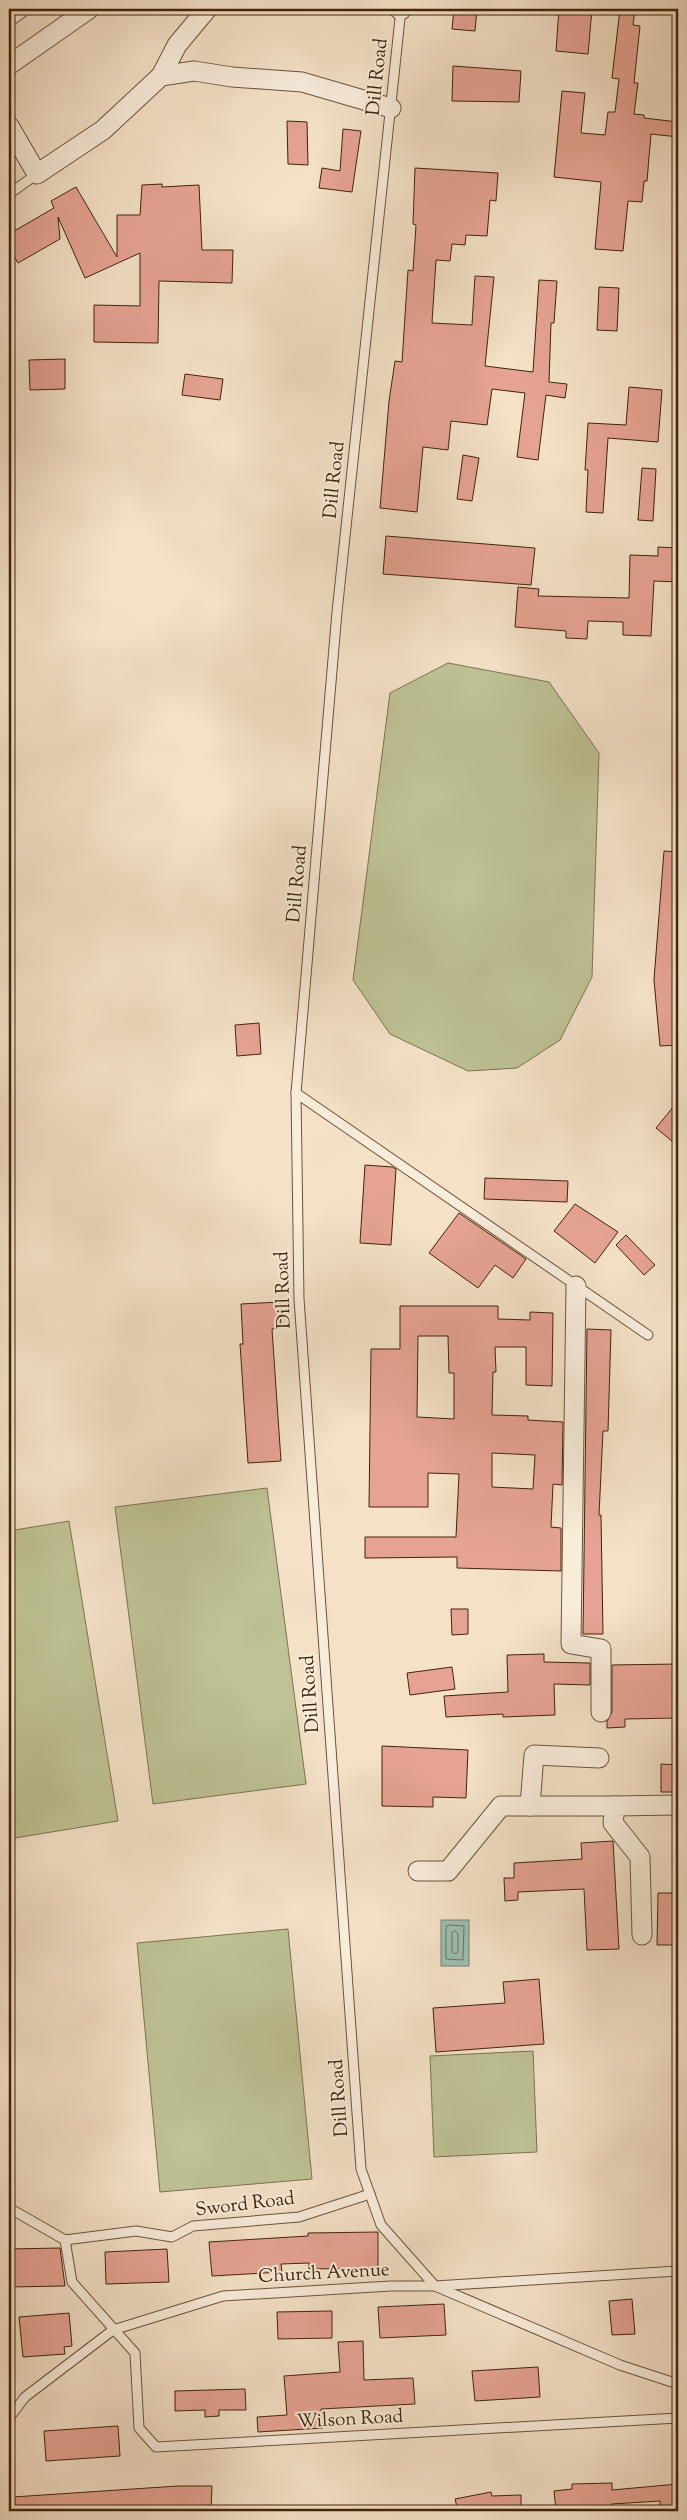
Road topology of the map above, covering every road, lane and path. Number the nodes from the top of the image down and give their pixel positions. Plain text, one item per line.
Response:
1 (19, 9) edge
2 (89, 9) edge
3 (207, 9) edge
4 (400, 9) edge
5 (9, 16) edge
6 (9, 65) edge
7 (161, 76) junction
8 (391, 108) junction
9 (9, 126) edge
10 (37, 174) junction
11 (9, 194) edge
12 (296, 1093) junction
13 (576, 1286) junction
14 (648, 1335) dead end
15 (601, 1712) dead end
16 (599, 1758) dead end
17 (678, 1805) edge
18 (530, 1806) junction
19 (615, 1806) junction
20 (418, 1871) dead end
21 (642, 1936) dead end
22 (370, 2194) junction
23 (9, 2208) edge
24 (65, 2240) junction
25 (678, 2271) edge
26 (435, 2286) junction
27 (113, 2330) junction
28 (678, 2384) edge
29 (9, 2418) edge
30 (678, 2418) edge

1 - 5 street
2 - 6 street
3 - 7 street
4 - 8 lane, Dill Road
7 - 8 street
7 - 10 street
8 - 12 lane, Dill Road
9 - 10 street
10 - 11 lane
12 - 13 lane
12 - 22 lane, Dill Road
13 - 14 lane
13 - 15 street
16 - 18 street
17 - 19 street
18 - 19 street
18 - 20 street
19 - 21 street
22 - 24 lane, Sword Road
22 - 26 lane, Dill Road
23 - 24 lane
24 - 27 lane
25 - 26 lane, Church Avenue
26 - 27 lane, Church Avenue
26 - 28 lane, Dill Road
27 - 29 lane, Church Avenue
27 - 30 lane, Wilson Road

